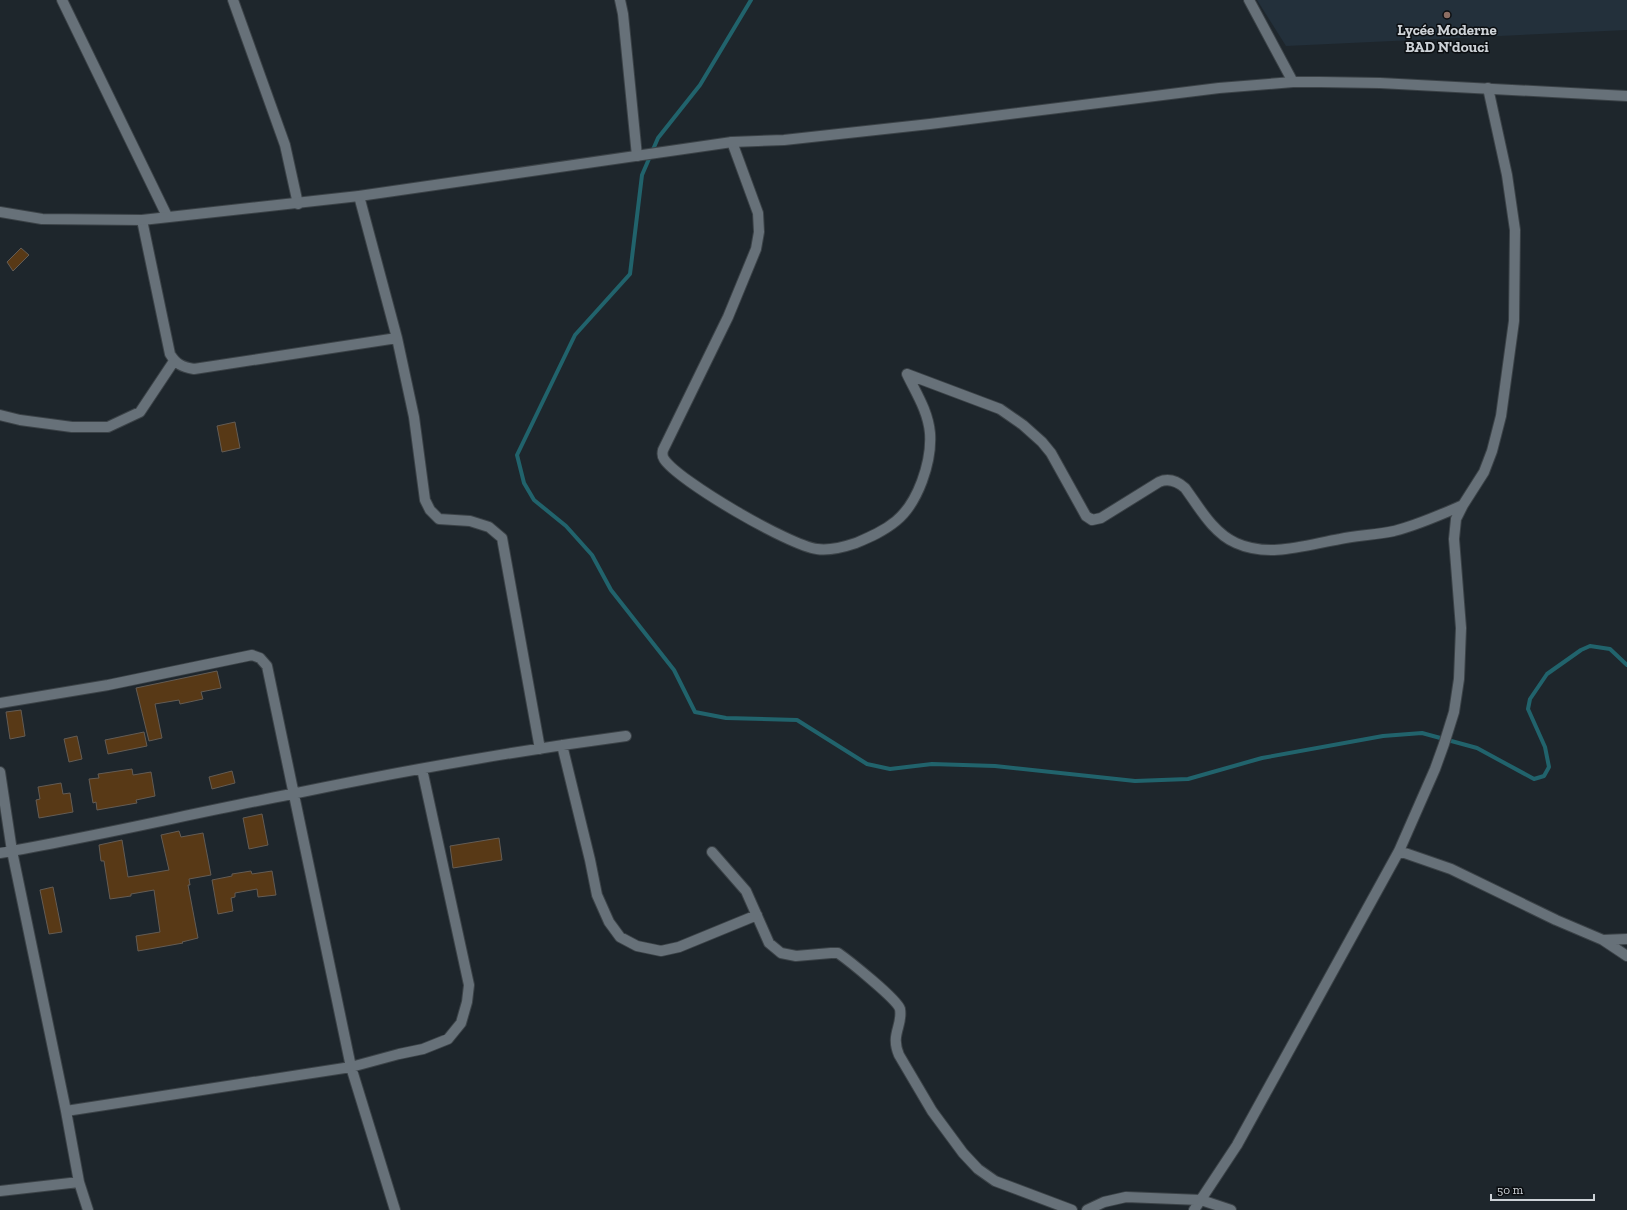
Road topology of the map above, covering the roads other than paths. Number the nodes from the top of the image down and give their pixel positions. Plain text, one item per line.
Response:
1 (62, 0) edge
2 (233, 0) edge
3 (620, 0) edge
4 (1249, 0) edge
5 (1293, 82) junction
6 (1488, 88) junction
7 (1627, 96) edge
8 (732, 142) junction
9 (637, 156) junction
10 (359, 196) junction
11 (298, 204) junction
12 (0, 212) edge
13 (167, 216) junction
14 (142, 220) junction
15 (397, 338) junction
16 (174, 361) junction
17 (0, 415) edge
18 (1462, 506) junction
19 (0, 703) edge
20 (626, 736) dead end
21 (562, 745) junction
22 (540, 749) junction
23 (422, 769) junction
24 (0, 772) edge
25 (293, 793) junction
26 (12, 851) junction
27 (1399, 851) junction
28 (712, 852) dead end
29 (0, 854) edge
30 (757, 915) junction
31 (1627, 939) edge
32 (1602, 940) junction
33 (1627, 956) edge
34 (351, 1067) junction
35 (66, 1111) junction
36 (79, 1182) junction
37 (0, 1191) edge
38 (1201, 1200) junction
39 (88, 1210) edge
40 (395, 1210) edge
41 (1072, 1210) edge
42 (1087, 1210) edge
43 (1194, 1210) edge
44 (1231, 1210) edge

1 - 13 street
2 - 11 street
3 - 9 street
4 - 5 street
5 - 6 street
5 - 8 street
6 - 7 street
6 - 18 street
8 - 9 street
8 - 18 street
9 - 10 street
10 - 11 street
10 - 15 street
11 - 13 street
12 - 14 street
13 - 14 street
14 - 16 street
15 - 16 street
15 - 22 street
16 - 17 street
18 - 27 street
19 - 25 street
20 - 21 street
21 - 22 street
21 - 30 street
22 - 23 street
23 - 25 street
23 - 34 street
24 - 26 street
25 - 26 street
25 - 34 street
26 - 29 street
26 - 35 street
27 - 32 street
27 - 38 street
28 - 30 street
30 - 41 street
31 - 32 street
32 - 33 street
34 - 35 street
34 - 40 street
35 - 36 street
36 - 37 street
36 - 39 street
38 - 42 street
38 - 43 street
38 - 44 street

